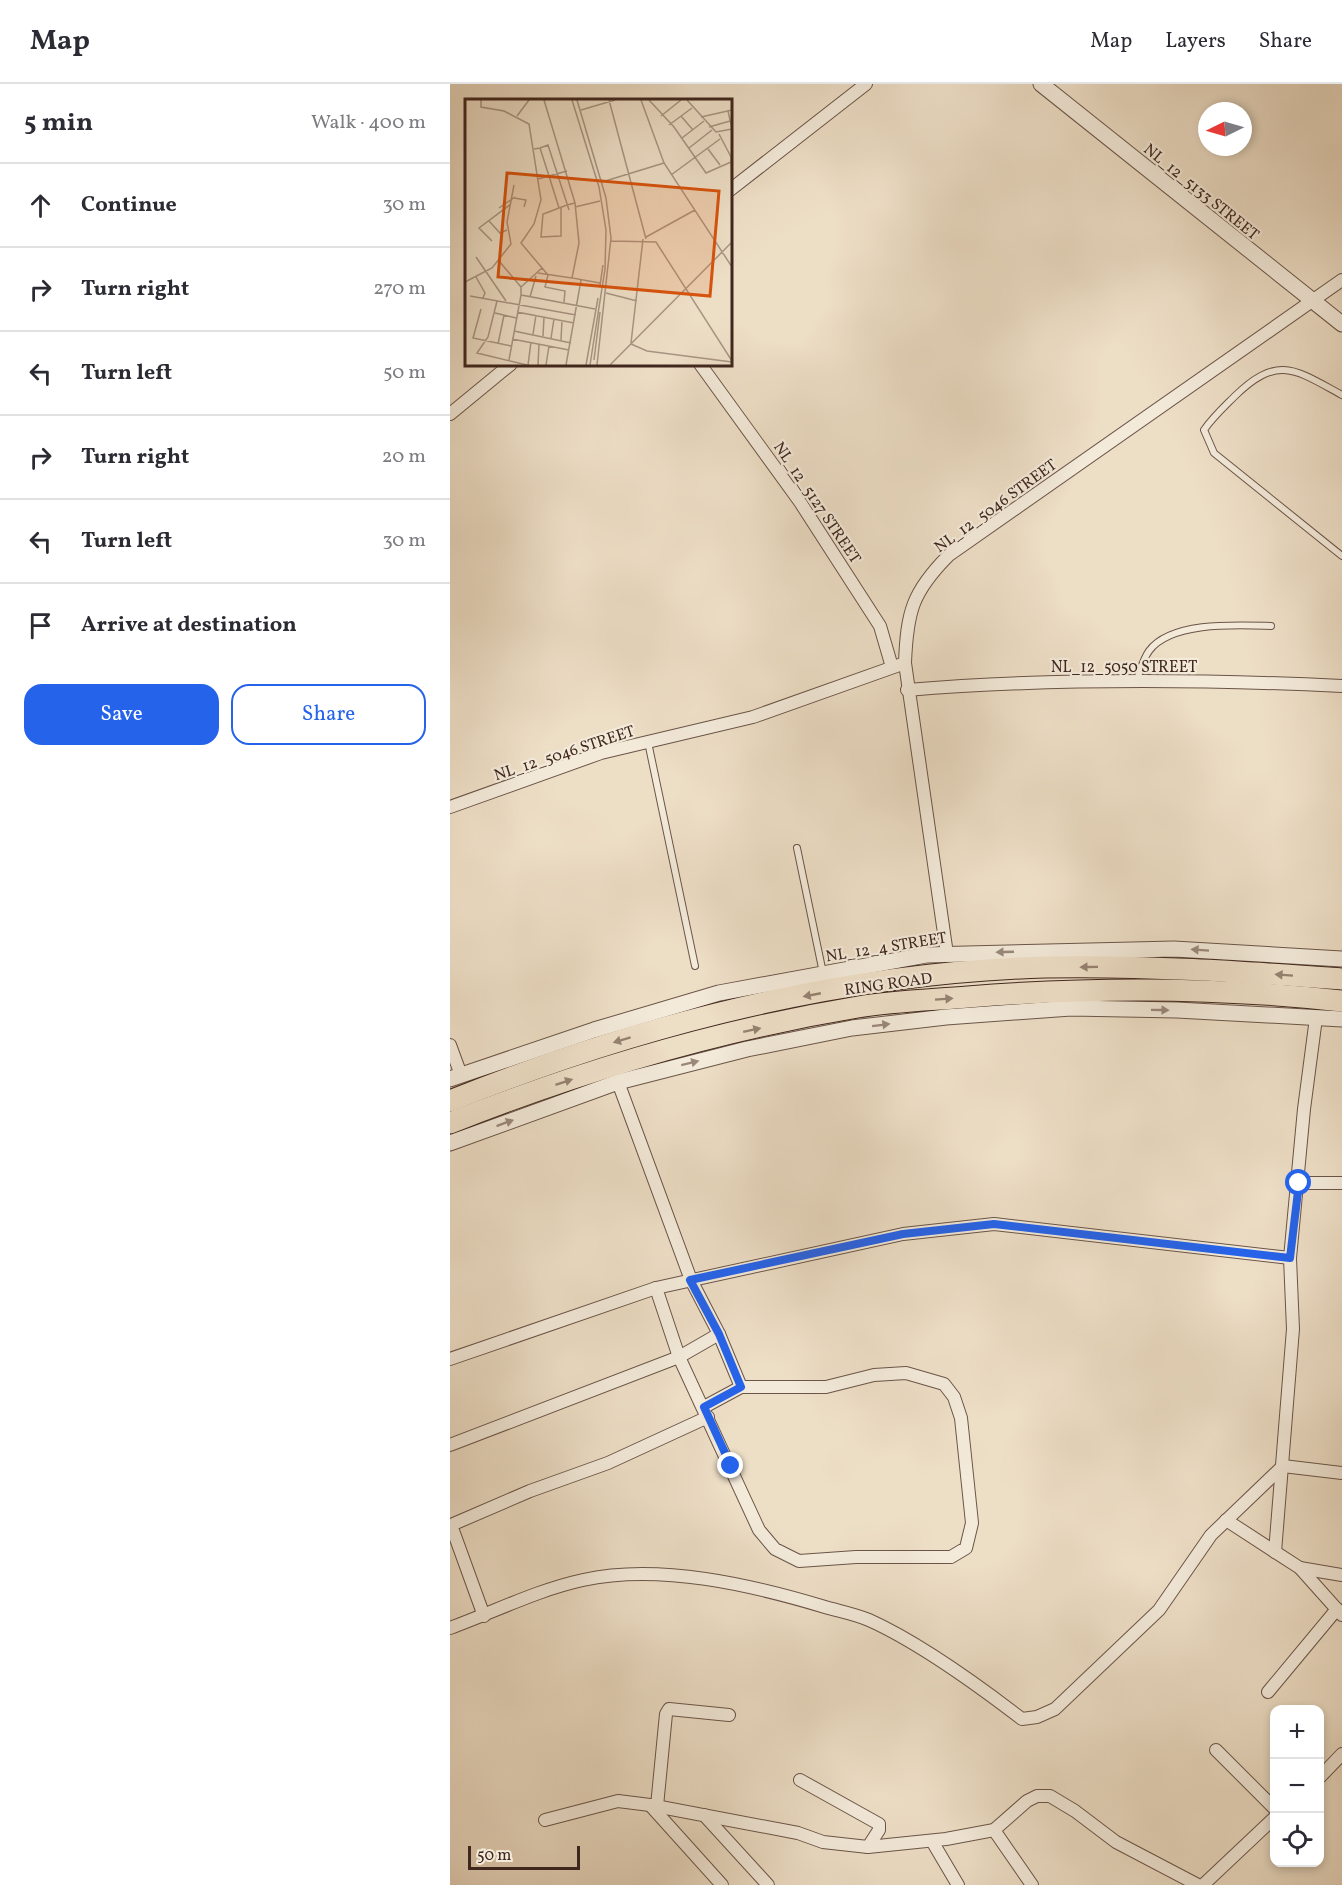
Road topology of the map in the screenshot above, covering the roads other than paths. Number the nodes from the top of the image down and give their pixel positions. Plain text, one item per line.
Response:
1 (866, 84) edge
2 (1041, 84) edge
3 (732, 188) edge
4 (1342, 280) edge
5 (1313, 302) junction
6 (1342, 324) edge
7 (509, 366) edge
8 (701, 366) edge
9 (1342, 395) edge
10 (450, 414) edge
11 (1342, 556) edge
12 (1271, 626) dead end
13 (904, 663) junction
14 (892, 667) junction
15 (1136, 682) junction
16 (1342, 686) edge
17 (907, 690) junction
18 (648, 742) junction
19 (450, 807) edge
20 (797, 848) dead end
21 (946, 954) junction
22 (1342, 959) edge
23 (695, 966) dead end
24 (823, 974) junction
25 (1342, 980) edge
26 (1342, 1001) edge
27 (1316, 1018) junction
28 (1342, 1019) edge
29 (450, 1045) edge
30 (455, 1077) edge
31 (618, 1082) junction
32 (450, 1101) edge
33 (450, 1122) edge
34 (450, 1143) edge
35 (1299, 1183) junction
36 (1342, 1183) edge
37 (1290, 1258) junction
38 (690, 1280) junction
39 (657, 1288) junction
40 (719, 1334) junction
41 (679, 1357) junction
42 (450, 1359) edge
43 (741, 1387) junction
44 (706, 1412) junction
45 (450, 1445) edge
46 (1283, 1466) junction
47 (1342, 1473) edge
48 (1226, 1520) junction
49 (450, 1525) edge
50 (1275, 1552) junction
51 (1300, 1568) junction
52 (1342, 1575) edge
53 (1339, 1612) edge
54 (484, 1616) junction
55 (450, 1628) edge
56 (1268, 1692) dead end
57 (729, 1715) dead end
58 (1216, 1750) dead end
59 (1342, 1754) edge
60 (1324, 1773) edge
61 (800, 1780) dead end
62 (1270, 1803) edge
63 (653, 1805) junction
64 (703, 1815) junction
65 (546, 1820) dead end
66 (1270, 1823) edge
67 (994, 1830) junction
68 (932, 1841) junction
69 (868, 1847) junction
70 (722, 1885) edge
71 (768, 1885) edge
72 (958, 1885) edge
73 (1032, 1885) edge
74 (1201, 1885) edge

1 - 3 street
2 - 5 street, NL_12_5133 STREET
4 - 5 street, NL_12_5046 STREET
5 - 6 street, NL_12_5133 STREET
5 - 13 street, NL_12_5046 STREET
7 - 10 street
8 - 14 street, NL_12_5127 STREET
9 - 11 lane
12 - 15 lane
13 - 14 street, NL_12_5046 STREET
13 - 17 street
14 - 18 street, NL_12_5046 STREET
15 - 16 street, NL_12_5050 STREET
15 - 17 street, NL_12_5050 STREET
17 - 21 street
18 - 19 street, NL_12_5046 STREET
18 - 23 lane
20 - 24 lane
22 -> 21 street, NL_12_4 STREET
21 - 24 street, NL_12_4 STREET
24 - 30 street, NL_12_4 STREET
25 -> 32 highway, RING ROAD
33 -> 26 highway, RING ROAD
27 - 28 street
31 -> 27 street
27 - 35 street
29 - 30 street
34 -> 31 street
31 - 38 street
35 - 36 street
35 - 37 street
37 - 38 street
37 - 46 street
38 - 39 street
38 - 40 street
39 - 41 street
39 - 42 street
40 - 41 street
40 - 43 street
41 - 44 street
41 - 45 street
43 - 44 street
43 - 44 street
44 - 49 street
46 - 47 street
46 - 48 street
46 - 50 street
48 - 50 street
48 - 54 street
49 - 54 street
50 - 51 street
51 - 52 street
51 - 53 street
53 - 56 street
54 - 55 street
57 - 63 street
58 - 62 street
59 - 60 street
61 - 69 street
63 - 64 street
63 - 65 street
63 - 70 street
64 - 69 street
64 - 71 street
66 - 74 street
67 - 68 street
67 - 73 street
67 - 74 street
68 - 69 street
68 - 72 street

